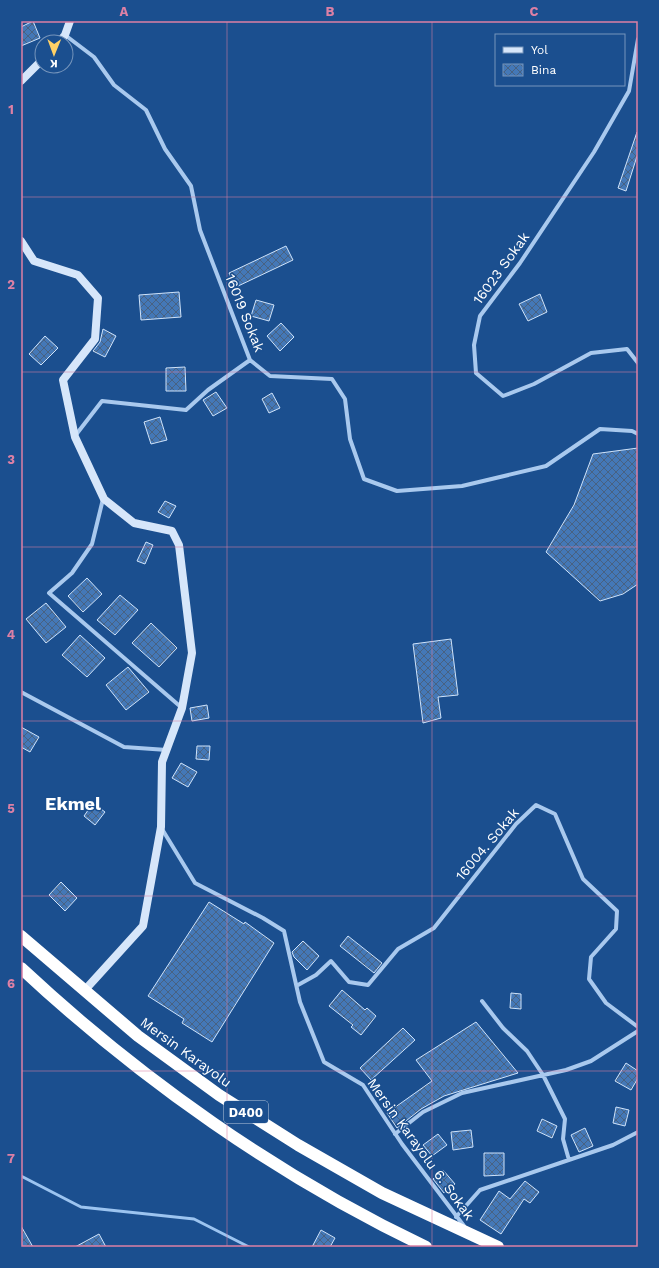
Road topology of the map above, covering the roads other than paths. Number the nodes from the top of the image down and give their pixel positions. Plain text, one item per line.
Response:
1 (70, 21) edge
2 (66, 34) edge
3 (638, 39) edge
4 (74, 43) edge
5 (34, 68) edge
6 (21, 81) edge
7 (21, 241) edge
8 (250, 360) junction
9 (638, 363) edge
10 (638, 434) edge
11 (75, 437) junction
12 (104, 499) junction
13 (21, 692) edge
14 (182, 708) junction
15 (167, 750) junction
16 (161, 827) junction
17 (21, 936) edge
18 (21, 968) edge
19 (298, 985) junction
20 (84, 991) junction
21 (482, 1001) dead end
22 (638, 1027) edge
23 (638, 1031) edge
24 (543, 1075) junction
25 (638, 1132) edge
26 (395, 1134) junction
27 (569, 1160) junction
28 (456, 1217) junction
29 (472, 1235) junction
30 (426, 1247) edge
31 (498, 1247) edge

1 - 2 street
3 - 9 street, 16023 Sokak
4 - 8 street, 16019 Sokak
5 - 6 street
7 - 11 street
8 - 10 street, 16019 Sokak
8 - 11 street
11 - 12 street
12 - 14 street
12 - 14 street
13 - 15 street
14 - 15 street
15 - 16 street
16 - 19 street, Mersin Karayolu 6. Sokak
16 - 20 street
17 - 20 highway, Mersin Karayolu / D400
18 - 30 highway, D400
19 - 22 street, 16004. Sokak
19 - 26 street, Mersin Karayolu 6. Sokak
20 - 29 highway, Mersin Karayolu / D400
21 - 24 street
23 - 24 street
24 - 26 street
24 - 27 street
25 - 27 street
26 - 28 street, Mersin Karayolu 6. Sokak
27 - 28 street
28 - 29 street, Mersin Karayolu 6. Sokak
29 - 31 highway, Mersin Karayolu / D400

